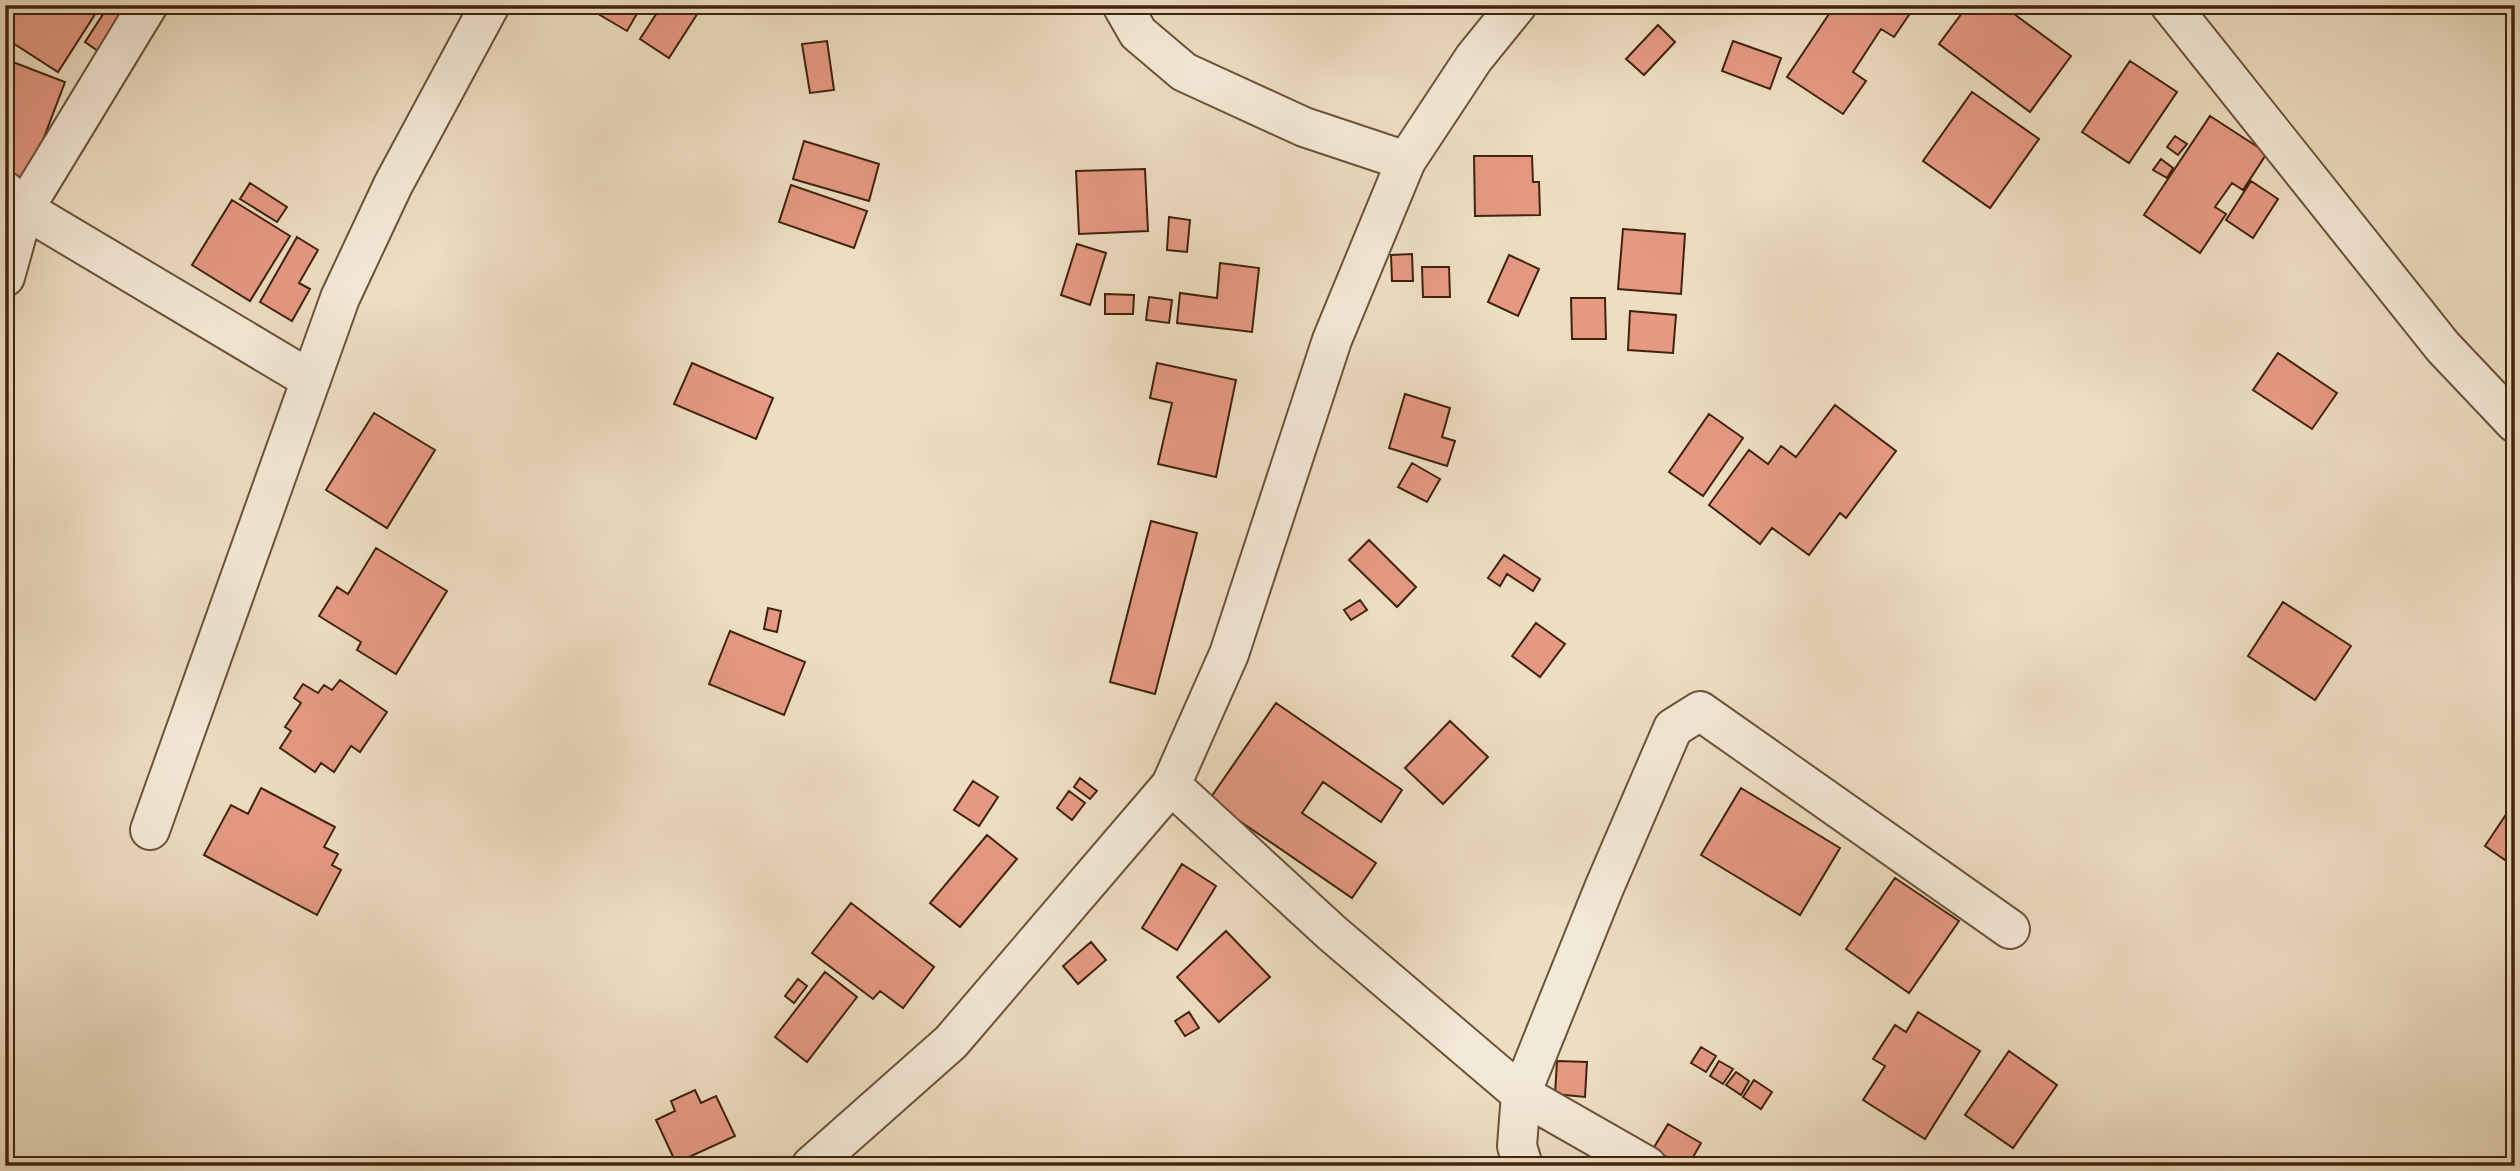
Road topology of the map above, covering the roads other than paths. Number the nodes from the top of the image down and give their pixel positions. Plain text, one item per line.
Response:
1 (148, 5) edge
2 (490, 5) edge
3 (1122, 5) edge
4 (1517, 5) edge
5 (2170, 5) edge
6 (1406, 162) junction
7 (15, 200) edge
8 (5, 276) edge
9 (311, 380) junction
10 (2515, 423) edge
11 (1171, 785) junction
12 (150, 830) dead end
13 (2010, 929) dead end
14 (1521, 1094) junction
15 (810, 1166) edge
16 (1523, 1166) edge
17 (1647, 1166) edge

1 - 7 street
2 - 9 street
3 - 6 street
4 - 6 street
5 - 10 street
6 - 11 street
7 - 8 street
7 - 9 street
9 - 12 street
11 - 14 street
11 - 15 street
13 - 14 street
14 - 16 street
14 - 17 street

